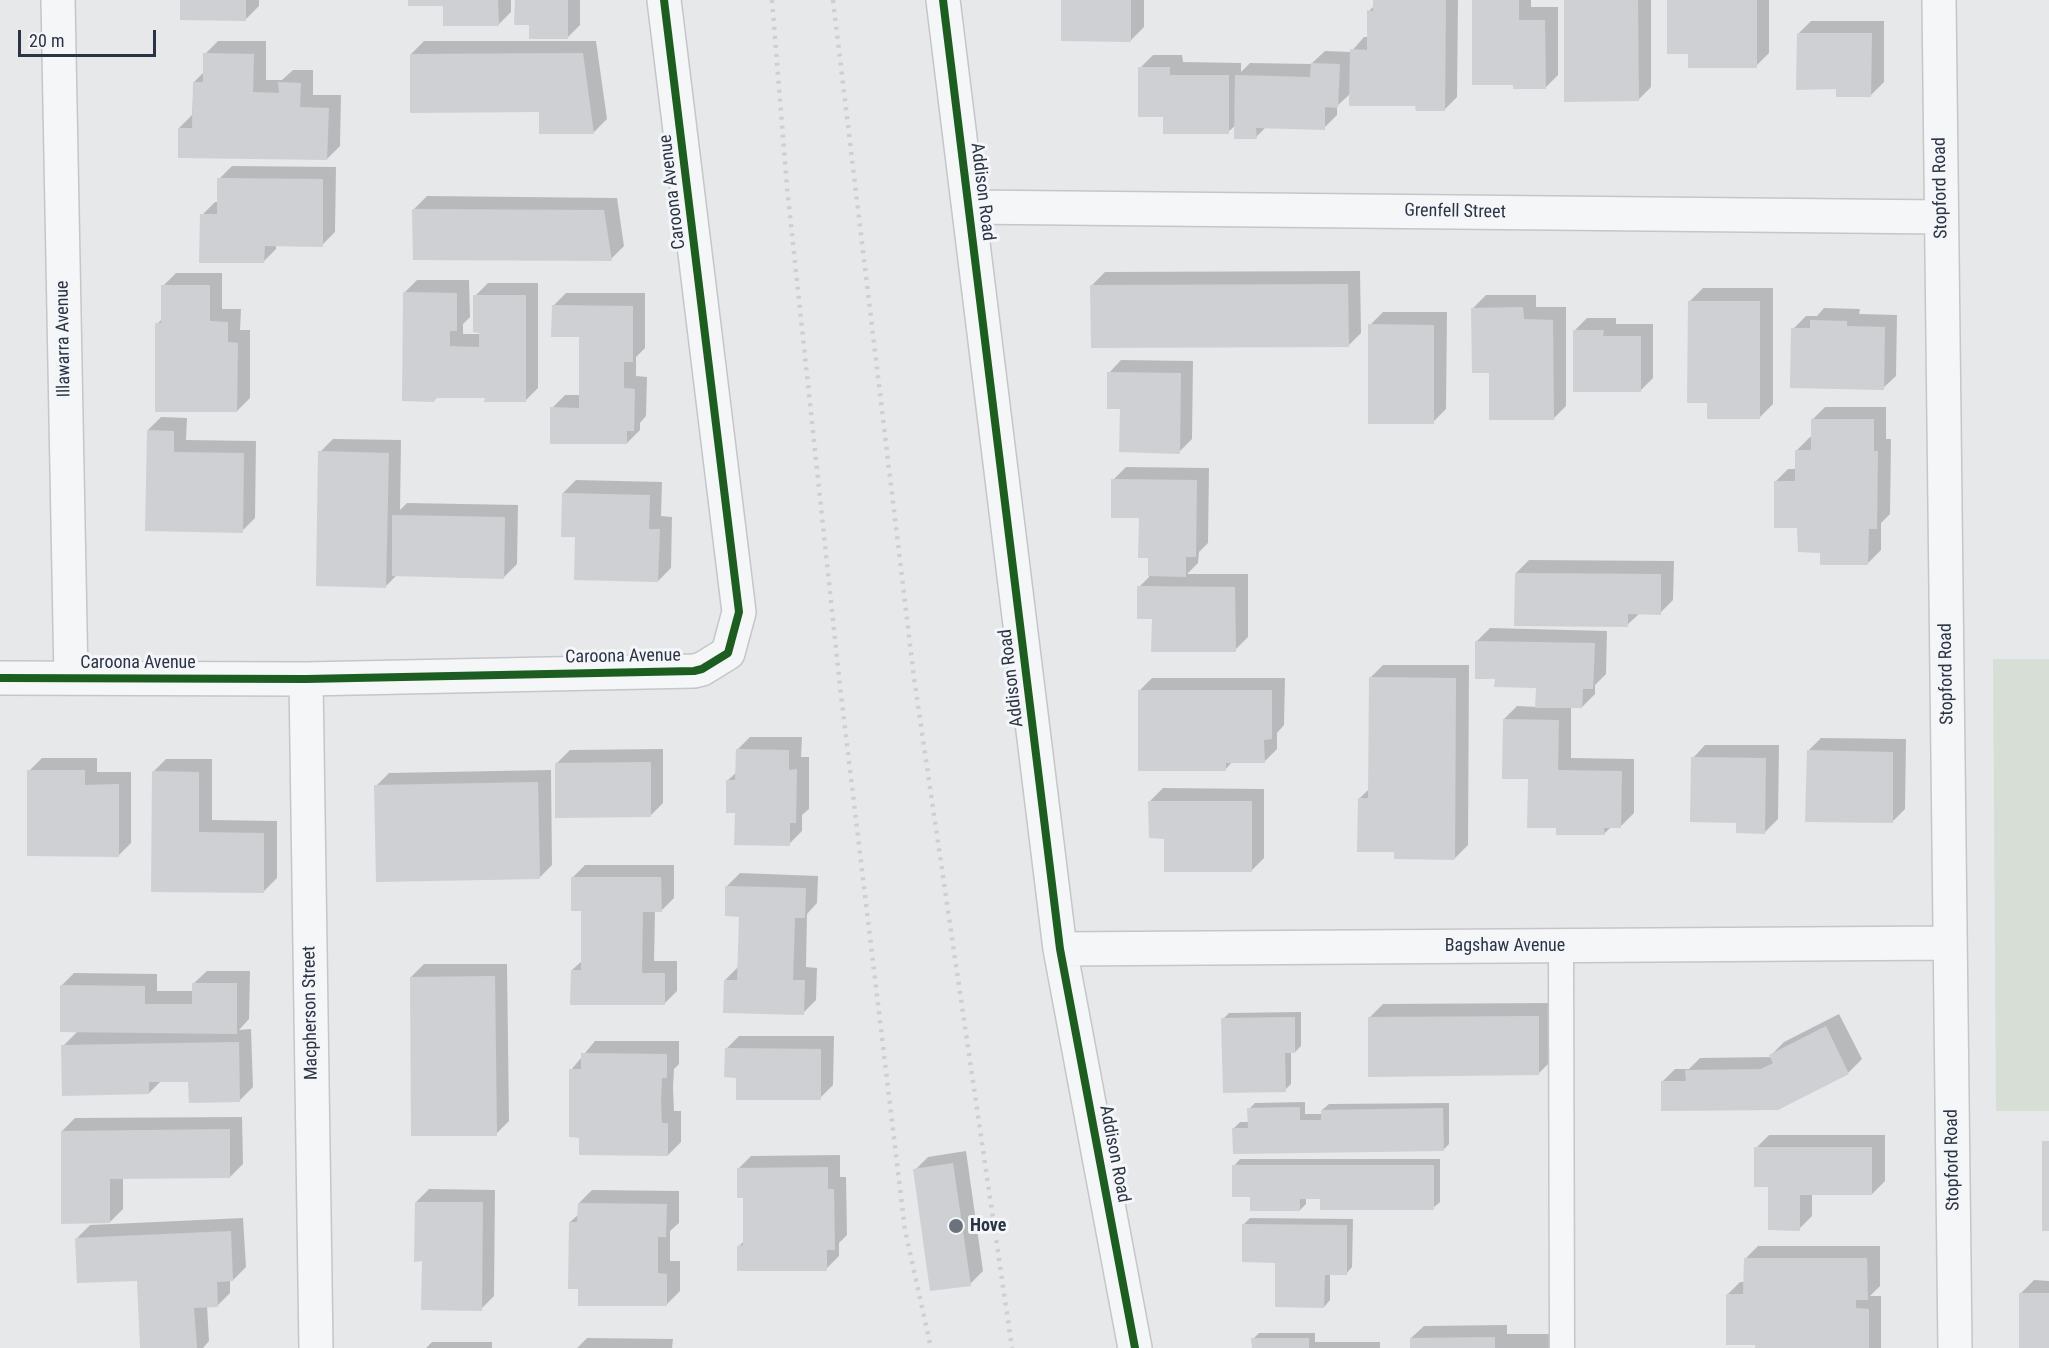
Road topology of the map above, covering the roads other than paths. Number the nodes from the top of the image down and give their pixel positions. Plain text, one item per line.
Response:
1 (58, 0) edge
2 (664, 0) edge
3 (943, 0) edge
4 (1939, 0) edge
5 (969, 207) junction
6 (1941, 217) junction
7 (0, 678) edge
8 (71, 678) junction
9 (306, 679) junction
10 (1950, 943) junction
11 (1561, 945) junction
12 (1060, 949) junction
13 (316, 1348) edge
14 (1135, 1348) edge
15 (1562, 1348) edge
16 (1955, 1348) edge

1 - 8 street, Illawarra Avenue
2 - 9 street, Caroona Avenue
3 - 5 street, Addison Road
4 - 6 street, Stopford Road
5 - 6 street, Grenfell Street
5 - 12 street, Addison Road
6 - 10 street, Stopford Road
7 - 8 street, Caroona Avenue
8 - 9 street, Caroona Avenue
9 - 13 street, Macpherson Street
10 - 11 street, Bagshaw Avenue
10 - 16 street, Stopford Road
11 - 12 street, Bagshaw Avenue
11 - 15 lane
12 - 14 street, Addison Road

